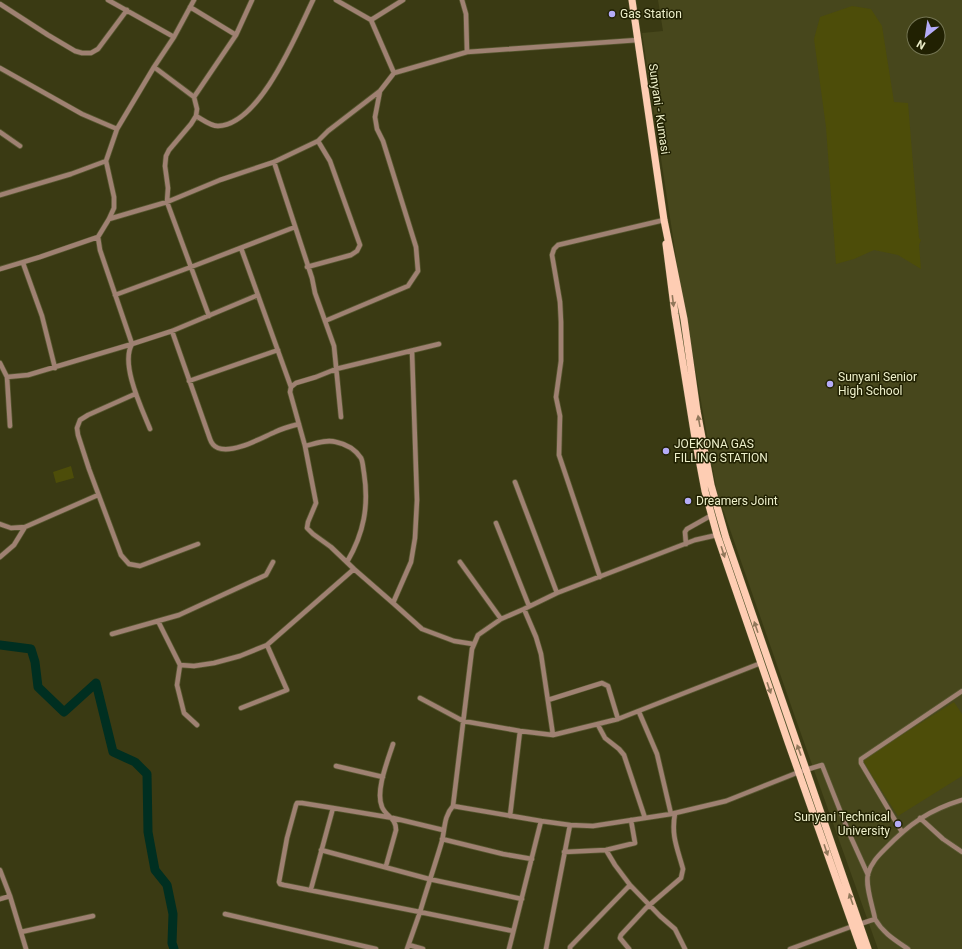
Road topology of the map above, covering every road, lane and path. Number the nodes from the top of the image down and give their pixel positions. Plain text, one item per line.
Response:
1 (108, 0) edge
2 (194, 0) edge
3 (252, 0) edge
4 (313, 0) edge
5 (336, 0) edge
6 (403, 0) edge
7 (462, 0) edge
8 (632, 0) edge
9 (0, 4) edge
10 (190, 7) junction
11 (127, 10) junction
12 (370, 20) junction
13 (236, 35) junction
14 (174, 36) junction
15 (638, 40) junction
16 (467, 52) junction
17 (154, 67) junction
18 (0, 68) edge
19 (394, 73) junction
20 (380, 91) junction
21 (194, 97) junction
22 (196, 116) junction
23 (117, 130) junction
24 (0, 132) edge
25 (318, 141) junction
26 (20, 146) dead end
27 (106, 161) junction
28 (274, 162) junction
29 (0, 195) edge
30 (167, 202) junction
31 (109, 219) junction
32 (664, 220) junction
33 (295, 226) junction
34 (98, 237) junction
35 (241, 248) junction
36 (24, 263) junction
37 (191, 267) junction
38 (308, 267) junction
39 (0, 269) edge
40 (115, 295) junction
41 (258, 295) junction
42 (209, 316) junction
43 (325, 321) junction
44 (172, 331) junction
45 (132, 344) junction
46 (439, 344) dead end
47 (278, 350) junction
48 (412, 351) junction
49 (0, 363) edge
50 (55, 368) junction
51 (336, 369) junction
52 (7, 377) junction
53 (189, 380) junction
54 (291, 387) junction
55 (135, 394) junction
56 (342, 416) dead end
57 (299, 424) junction
58 (10, 426) dead end
59 (150, 429) dead end
60 (305, 446) junction
61 (515, 482) dead end
62 (98, 495) junction
63 (715, 514) junction
64 (496, 523) dead end
65 (0, 524) edge
66 (25, 527) junction
67 (717, 535) junction
68 (198, 544) dead end
69 (686, 544) junction
70 (0, 557) edge
71 (273, 562) dead end
72 (347, 562) junction
73 (460, 562) dead end
74 (354, 570) junction
75 (600, 577) junction
76 (557, 593) junction
77 (393, 603) junction
78 (529, 606) junction
79 (524, 609) junction
80 (501, 619) junction
81 (158, 621) junction
82 (112, 634) dead end
83 (473, 644) junction
84 (267, 645) junction
85 (761, 663) junction
86 (180, 665) junction
87 (962, 691) edge
88 (420, 698) dead end
89 (548, 700) junction
90 (241, 708) dead end
91 (639, 712) junction
92 (618, 719) junction
93 (463, 721) junction
94 (197, 725) dead end
95 (598, 725) junction
96 (520, 731) junction
97 (554, 735) junction
98 (393, 744) dead end
99 (336, 766) dead end
100 (802, 771) junction
101 (383, 777) junction
102 (962, 800) edge
103 (453, 806) junction
104 (332, 808) junction
105 (673, 813) junction
106 (510, 816) junction
107 (393, 818) junction
108 (645, 818) junction
109 (920, 818) junction
110 (631, 820) junction
111 (541, 821) junction
112 (570, 825) junction
113 (443, 830) junction
114 (902, 832) junction
115 (442, 839) junction
116 (321, 850) junction
117 (606, 850) junction
118 (564, 852) junction
119 (962, 852) edge
120 (532, 859) junction
121 (386, 866) junction
122 (0, 870) edge
123 (868, 875) junction
124 (429, 878) junction
125 (630, 885) junction
126 (311, 889) junction
127 (10, 896) junction
128 (0, 899) edge
129 (522, 899) junction
130 (649, 905) junction
131 (420, 912) junction
132 (225, 914) dead end
133 (93, 916) dead end
134 (876, 919) junction
135 (856, 925) junction
136 (513, 931) junction
137 (21, 932) junction
138 (408, 947) edge
139 (26, 949) edge
140 (376, 949) edge
141 (423, 949) edge
142 (509, 949) edge
143 (546, 949) edge
144 (570, 949) edge
145 (629, 949) edge
146 (685, 949) edge
147 (790, 949) edge
148 (860, 949) edge
149 (868, 949) edge
150 (908, 949) edge

1 - 11 street
2 - 10 street
3 - 13 street
4 - 22 street
5 - 12 street
6 - 12 street
7 - 16 street
8 - 15 main road, Sunyani - Kumasi
9 - 11 street
10 - 13 street
10 - 14 street
11 - 14 street
12 - 19 street
13 - 21 street
14 - 17 street
15 - 16 street
15 - 32 main road, Sunyani - Kumasi
16 - 19 street
17 - 21 street
17 - 23 street
18 - 23 street
19 - 20 street
20 - 25 street
20 - 43 street
21 - 22 street
22 - 30 street
23 - 27 street
24 - 26 street
25 - 28 street
25 - 38 street
27 - 29 street
27 - 31 street
28 - 30 street
28 - 33 street
30 - 31 street
30 - 37 street
31 - 34 street
32 - 63 main road, Sunyani - Kumasi
32 - 75 street
33 - 35 street
33 - 38 street
34 - 36 street
34 - 40 street
35 - 37 street
35 - 41 street
36 - 39 street
36 - 50 street
37 - 40 street
37 - 42 street
38 - 43 street
40 - 45 street
41 - 42 street
41 - 47 street
42 - 44 street
43 - 51 street
44 - 45 street
44 - 53 street
45 - 50 street
45 - 55 street
46 - 48 street
47 - 53 street
47 - 54 street
48 - 51 street
48 - 77 street
49 - 52 street
50 - 52 street
51 - 54 street
51 - 56 street
52 - 58 street
53 - 57 street
54 - 57 street
55 - 59 street
55 - 62 street
57 - 60 street
60 - 72 street
60 - 72 street
61 - 76 street
62 - 66 street
62 - 68 street
63 - 67 main road
63 - 69 street
100 -> 63 main road
64 - 78 street
65 - 66 street
66 - 70 street
67 - 69 street
67 -> 85 main road
69 - 75 street
71 - 81 street
72 - 74 street
73 - 80 street
74 - 77 street
74 - 84 street
75 - 76 street
76 - 78 street
77 - 83 street
78 - 79 street
79 - 80 street
79 - 89 street
80 - 83 street
81 - 82 street
81 - 86 street
83 - 93 street
84 - 86 street
84 - 90 street
85 - 91 street
85 -> 100 main road
86 - 94 street
87 - 114 street
88 - 93 street
89 - 92 street
89 - 97 street
91 - 92 street
91 - 105 street
92 - 95 street
93 - 96 street
93 - 103 street
95 - 97 street
95 - 108 street
96 - 97 street
96 - 106 street
98 - 101 street
99 - 101 street
100 - 105 street
100 - 123 street
100 - 135 main road
101 - 107 street
102 - 109 street
103 - 106 street
103 - 113 street
104 - 107 street
104 - 116 street
104 - 126 street
105 - 108 street
105 - 130 street
106 - 111 street
107 - 113 street
107 - 121 street
108 - 110 street
109 - 114 street
109 - 119 street
110 - 112 street
110 - 117 street
111 - 112 street
111 - 120 street
112 - 118 street
113 - 115 street
114 - 123 street
115 - 120 street
115 - 124 street
116 - 121 street
116 - 126 street
117 - 118 street
117 - 125 street
118 - 143 street
120 - 129 street
121 - 124 street
122 - 127 street
123 - 134 street
124 - 129 street
124 - 131 street
125 - 130 street
125 - 144 street
126 - 131 street
127 - 128 street
127 - 137 street
129 - 136 street
130 - 145 street
130 - 146 street
131 - 136 street
131 - 138 street
132 - 140 street
133 - 137 street
134 - 135 street
134 - 150 street
135 - 147 street
135 - 148 main road
135 - 149 main road
136 - 142 street
137 - 139 street
138 - 141 street

